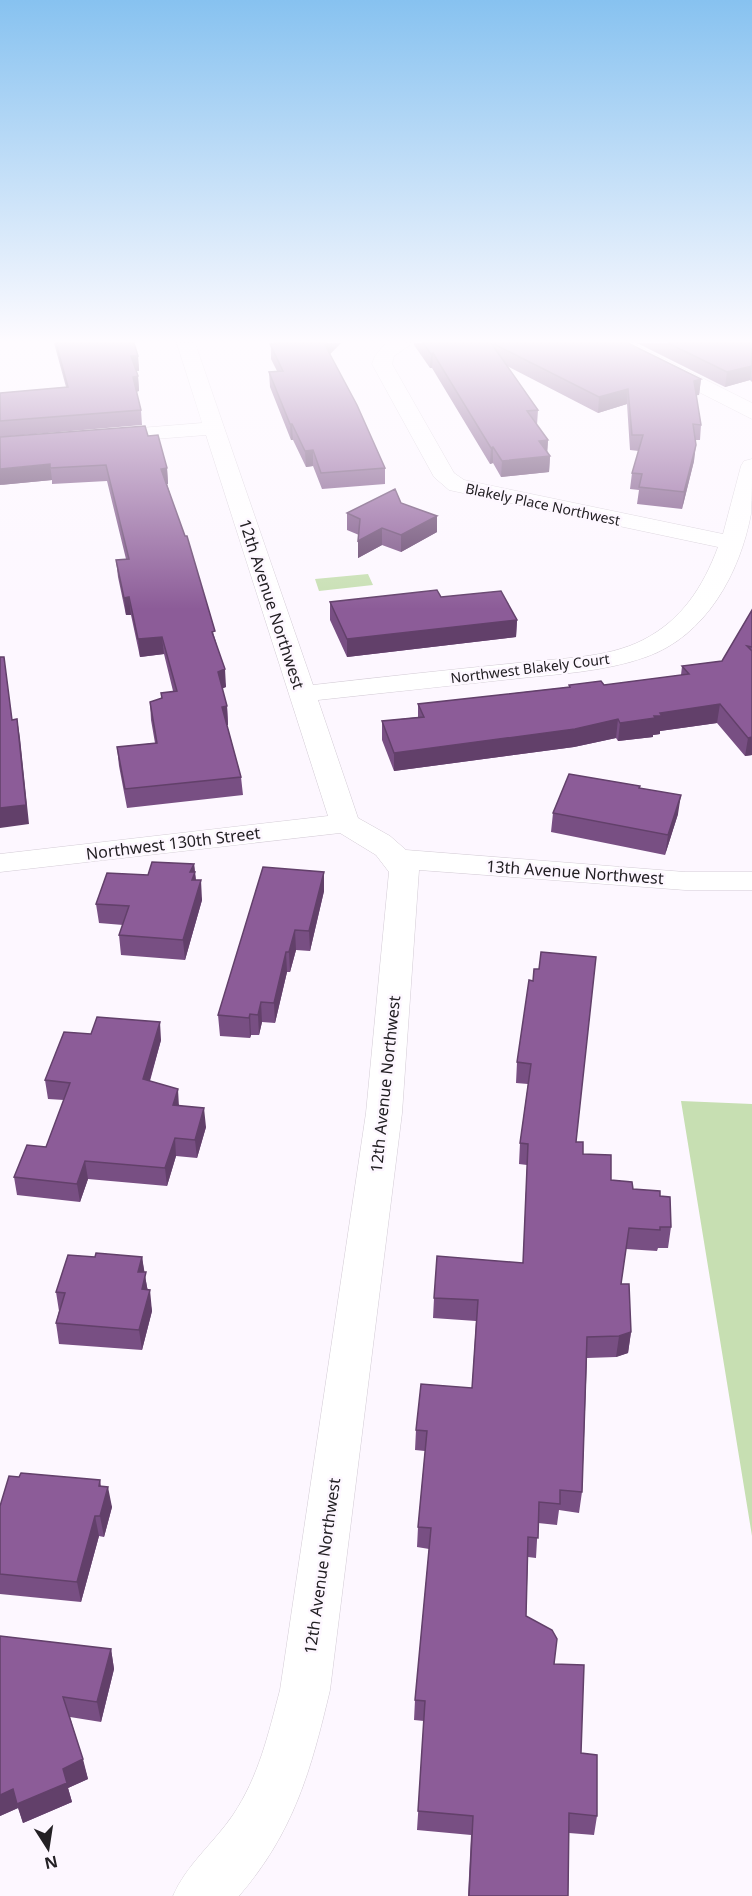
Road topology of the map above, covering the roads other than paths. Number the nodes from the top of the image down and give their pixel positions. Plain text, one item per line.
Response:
1 (173, 431) edge
2 (215, 431) edge
3 (420, 431) edge
4 (83, 439) edge
5 (752, 466) edge
6 (732, 543) junction
7 (301, 694) junction
8 (345, 823) junction
9 (399, 859) junction
10 (0, 863) edge
11 (752, 881) edge
12 (217, 1877) edge

1 - 4 street
2 - 7 street, 12th Avenue Northwest
3 - 6 street, Blakely Place Northwest
5 - 6 street, Northwest Blakely Court
6 - 7 street, Northwest Blakely Court
7 - 8 street, 12th Avenue Northwest
8 - 9 street
8 - 10 street, Northwest 130th Street
9 - 11 street, 13th Avenue Northwest
9 - 12 street, 12th Avenue Northwest

